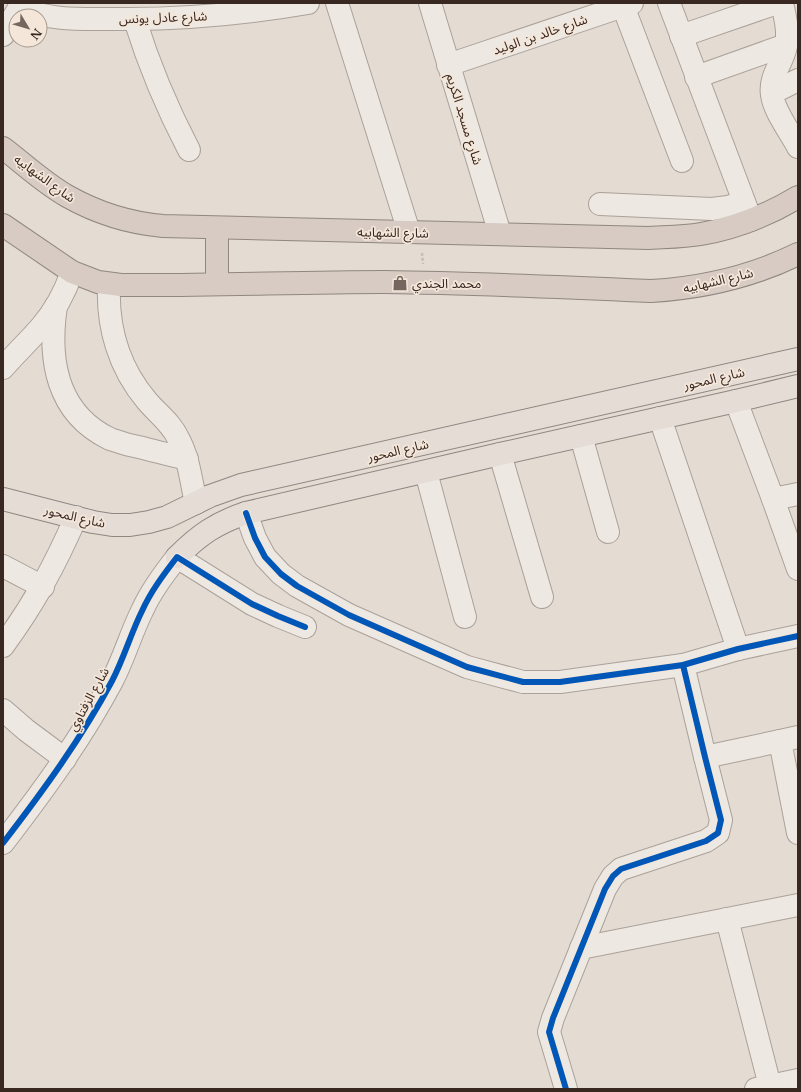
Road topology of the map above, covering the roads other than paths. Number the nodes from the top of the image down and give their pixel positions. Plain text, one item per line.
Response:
1 (337, 3) edge
2 (430, 3) edge
3 (669, 3) edge
4 (777, 3) edge
5 (782, 3) edge
6 (296, 4) edge
7 (628, 4) edge
8 (21, 6) edge
9 (179, 10) edge
10 (135, 20) junction
11 (3, 35) edge
12 (681, 36) junction
13 (786, 45) junction
14 (448, 65) junction
15 (696, 77) junction
16 (798, 80) edge
17 (772, 94) junction
18 (798, 147) edge
19 (3, 148) edge
20 (189, 150) dead end
21 (682, 161) dead end
22 (798, 197) edge
23 (600, 204) dead end
24 (747, 211) junction
25 (3, 225) edge
26 (217, 228) junction
27 (414, 233) junction
28 (500, 234) junction
29 (798, 254) edge
30 (72, 272) junction
31 (109, 284) junction
32 (217, 284) junction
33 (56, 306) junction
34 (798, 359) edge
35 (3, 368) edge
36 (798, 386) edge
37 (736, 401) junction
38 (660, 418) junction
39 (581, 436) junction
40 (415, 446) junction
41 (500, 454) junction
42 (187, 459) junction
43 (423, 472) junction
44 (798, 494) edge
45 (3, 499) edge
46 (773, 499) junction
47 (196, 503) junction
48 (246, 513) junction
49 (76, 517) junction
50 (608, 532) dead end
51 (177, 557) junction
52 (3, 566) edge
53 (798, 569) edge
54 (42, 587) junction
55 (542, 597) dead end
56 (465, 617) dead end
57 (305, 627) dead end
58 (798, 636) edge
59 (3, 646) edge
60 (738, 649) junction
61 (683, 665) junction
62 (3, 710) edge
63 (789, 739) edge
64 (705, 757) junction
65 (65, 759) junction
66 (13, 820) edge
67 (798, 833) edge
68 (3, 843) edge
69 (798, 905) edge
70 (727, 919) junction
71 (581, 948) junction
72 (798, 1080) edge
73 (763, 1088) edge
74 (566, 1089) edge

1 - 27 street
2 - 14 street, شارع مسجد الكريم
3 - 12 street
4 - 12 street
5 - 13 street
6 - 9 street, شارع عادل يونس
7 - 14 street, شارع خالد بن الوليد
7 - 21 street
8 - 10 street, شارع عادل يونس
8 - 11 street
9 - 10 street, شارع عادل يونس
10 - 20 street
12 - 15 street
13 - 15 street
13 - 17 street
14 - 28 street, شارع مسجد الكريم
15 - 24 street
16 - 17 street
17 - 18 street
19 - 26 highway, شارع الشهابيه
22 - 24 highway, شارع الشهابيه
23 - 24 street
24 - 28 highway, شارع الشهابيه
25 - 30 highway, شارع الشهابيه
26 - 27 highway, شارع الشهابيه
26 - 32 highway
27 - 28 highway, شارع الشهابيه
29 - 32 highway, شارع الشهابيه
30 - 31 highway, شارع الشهابيه
30 - 33 street
31 - 32 highway, شارع الشهابيه
31 - 42 street
33 - 35 street
33 - 42 street
34 - 40 main road, شارع المحور
36 - 37 main road, شارع المحور
37 - 38 main road, شارع المحور
37 - 46 street
38 - 39 main road, شارع المحور
38 - 60 street
39 - 41 main road, شارع المحور
39 - 50 street
40 - 43 main road
40 - 47 main road, شارع المحور
41 - 43 main road, شارع المحور
41 - 55 street
42 - 47 street
43 - 48 main road, شارع المحور
43 - 56 street
44 - 46 street
45 - 49 main road, شارع المحور
46 - 53 street
47 - 49 main road, شارع المحور
48 - 51 main road, شارع المحور
48 - 61 street
49 - 54 street
51 - 57 street
51 - 65 street, شارع الزفتاوي
52 - 54 street
54 - 59 street
58 - 60 street
60 - 61 street
61 - 64 street
62 - 65 street
63 - 64 street
63 - 67 street
64 - 71 street
65 - 66 street, شارع الزفتاوي
66 - 68 street, شارع الزفتاوي
69 - 70 street
70 - 71 street
70 - 73 street
71 - 74 street
72 - 73 street

